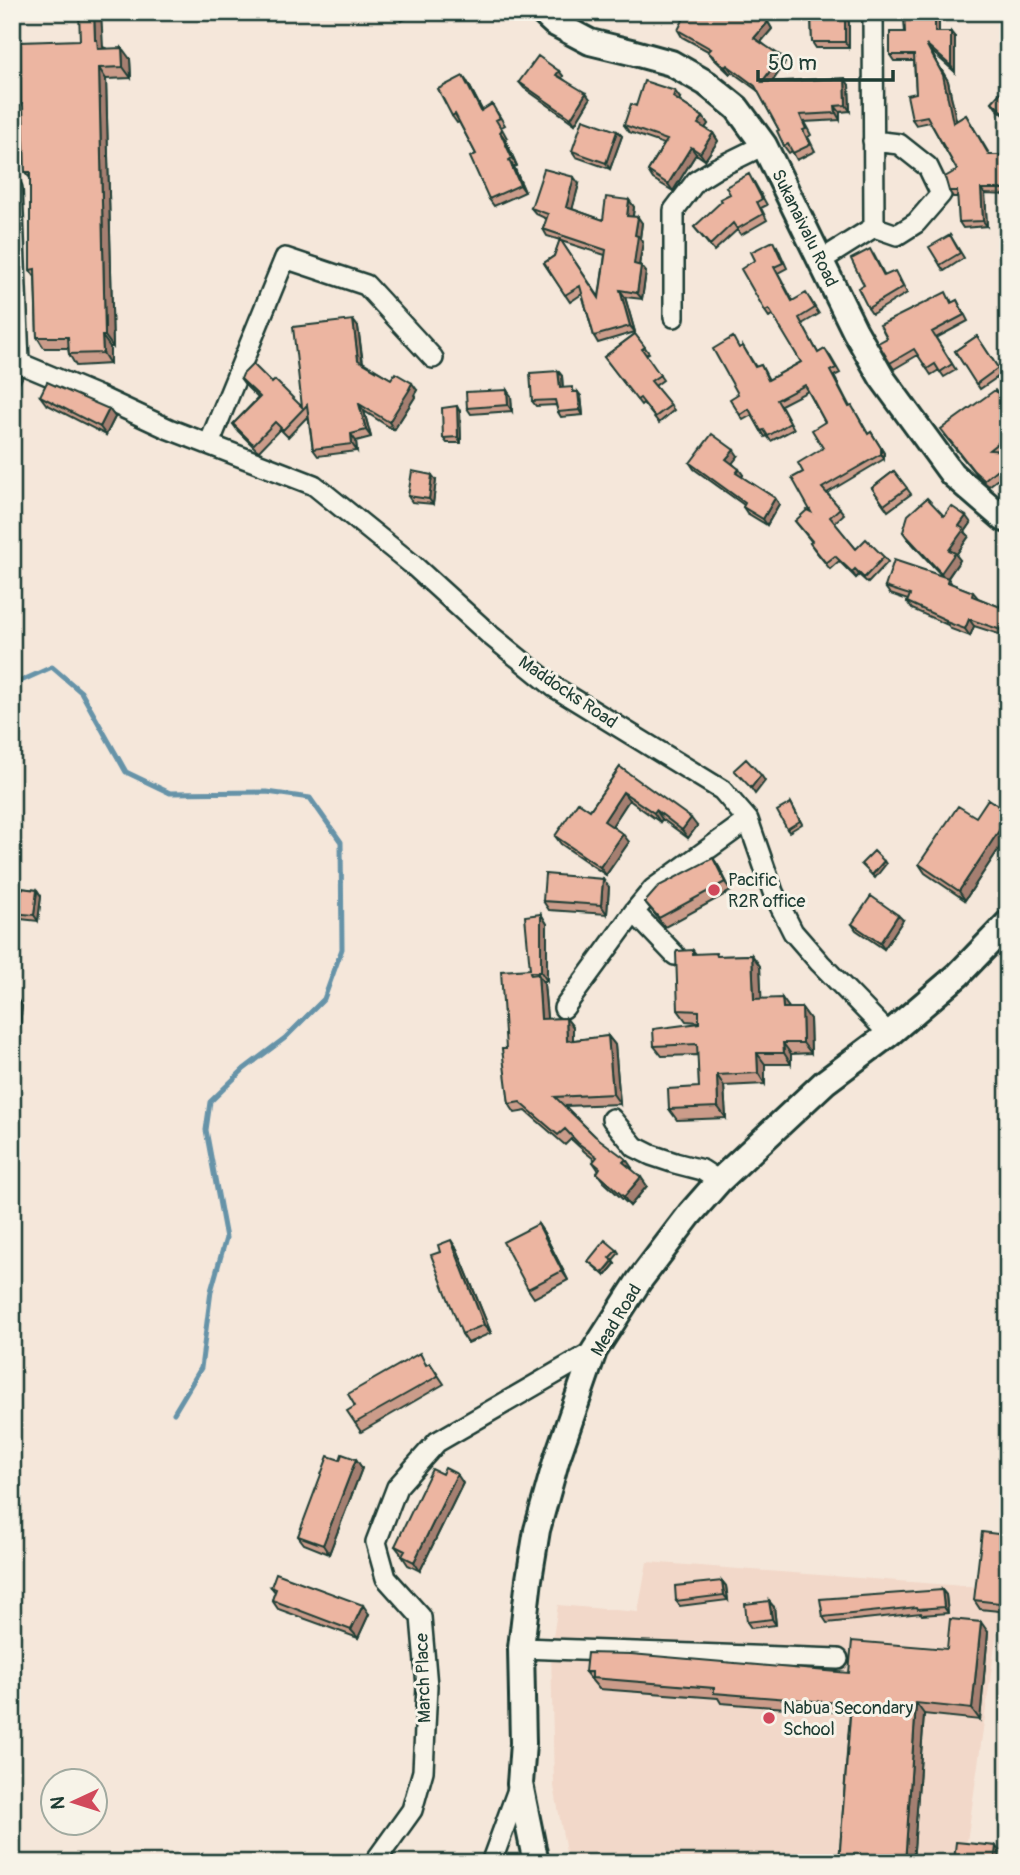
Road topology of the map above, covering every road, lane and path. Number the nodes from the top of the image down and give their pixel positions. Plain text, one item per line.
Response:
1 (542, 12) edge
2 (873, 12) edge
3 (873, 141) junction
4 (764, 145) junction
5 (12, 189) edge
6 (874, 227) junction
7 (820, 261) junction
8 (674, 317) dead end
9 (433, 358) dead end
10 (15, 361) edge
11 (209, 444) junction
12 (1008, 519) edge
13 (748, 820) junction
14 (634, 912) junction
15 (1008, 923) edge
16 (675, 955) edge
17 (564, 1008) dead end
18 (889, 1034) junction
19 (612, 1119) dead end
20 (719, 1181) junction
21 (594, 1352) junction
22 (521, 1648) junction
23 (838, 1659) dead end
24 (520, 1784) junction
25 (374, 1863) edge
26 (491, 1863) edge
27 (536, 1863) edge

1 - 4 main road, Sukanaivalu Road
2 - 3 street
3 - 6 street
3 - 6 street
4 - 7 main road, Sukanaivalu Road
4 - 8 street
5 - 10 street
6 - 7 street
7 - 12 main road, Sukanaivalu Road
9 - 11 street
10 - 11 street, Maddocks Road
11 - 13 street, Maddocks Road
13 - 14 street
13 - 18 street, Maddocks Road
14 - 16 street
14 - 17 street
15 - 18 main road, Mead Road
18 - 20 main road, Mead Road
19 - 20 street
20 - 21 main road, Mead Road
21 - 22 main road, Mead Road
21 - 25 street, March Place
22 - 23 street
22 - 24 main road, Mead Road
24 - 26 street
24 - 27 main road, Mead Road

